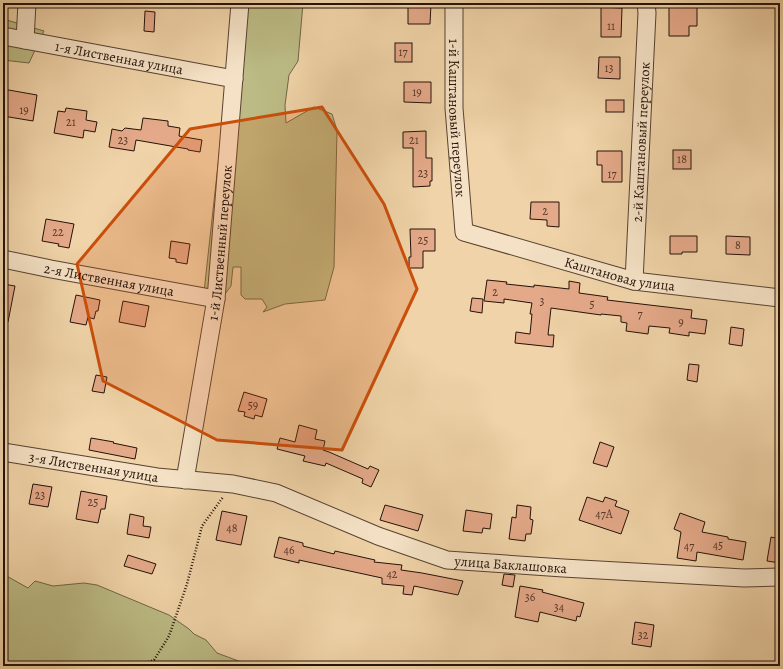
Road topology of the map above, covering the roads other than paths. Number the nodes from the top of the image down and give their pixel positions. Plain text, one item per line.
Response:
1 (27, 3) edge
2 (240, 3) edge
3 (454, 3) edge
4 (646, 3) edge
5 (3, 36) edge
6 (25, 40) junction
7 (234, 79) junction
8 (464, 232) joint
9 (3, 259) edge
10 (634, 281) junction
11 (780, 298) edge
12 (216, 299) junction
13 (3, 452) edge
14 (185, 480) junction
15 (233, 484) joint
16 (780, 577) edge

1 - 6 street
2 - 7 street, 1-й Лиственный переулок
3 - 8 street, 1-й Каштановый переулок
4 - 10 street, 2-й Каштановый переулок
5 - 6 street, 1-я Лиственная улица
6 - 7 street, 1-я Лиственная улица
7 - 12 street, 1-й Лиственный переулок
8 - 10 street, Каштановая улица
9 - 12 street, 2-я Лиственная улица
10 - 11 street, Каштановая улица
12 - 14 street, 1-й Лиственный переулок
13 - 14 street, 3-я Лиственная улица
14 - 15 street, 3-я Лиственная улица
15 - 16 street, улица Баклашовка

